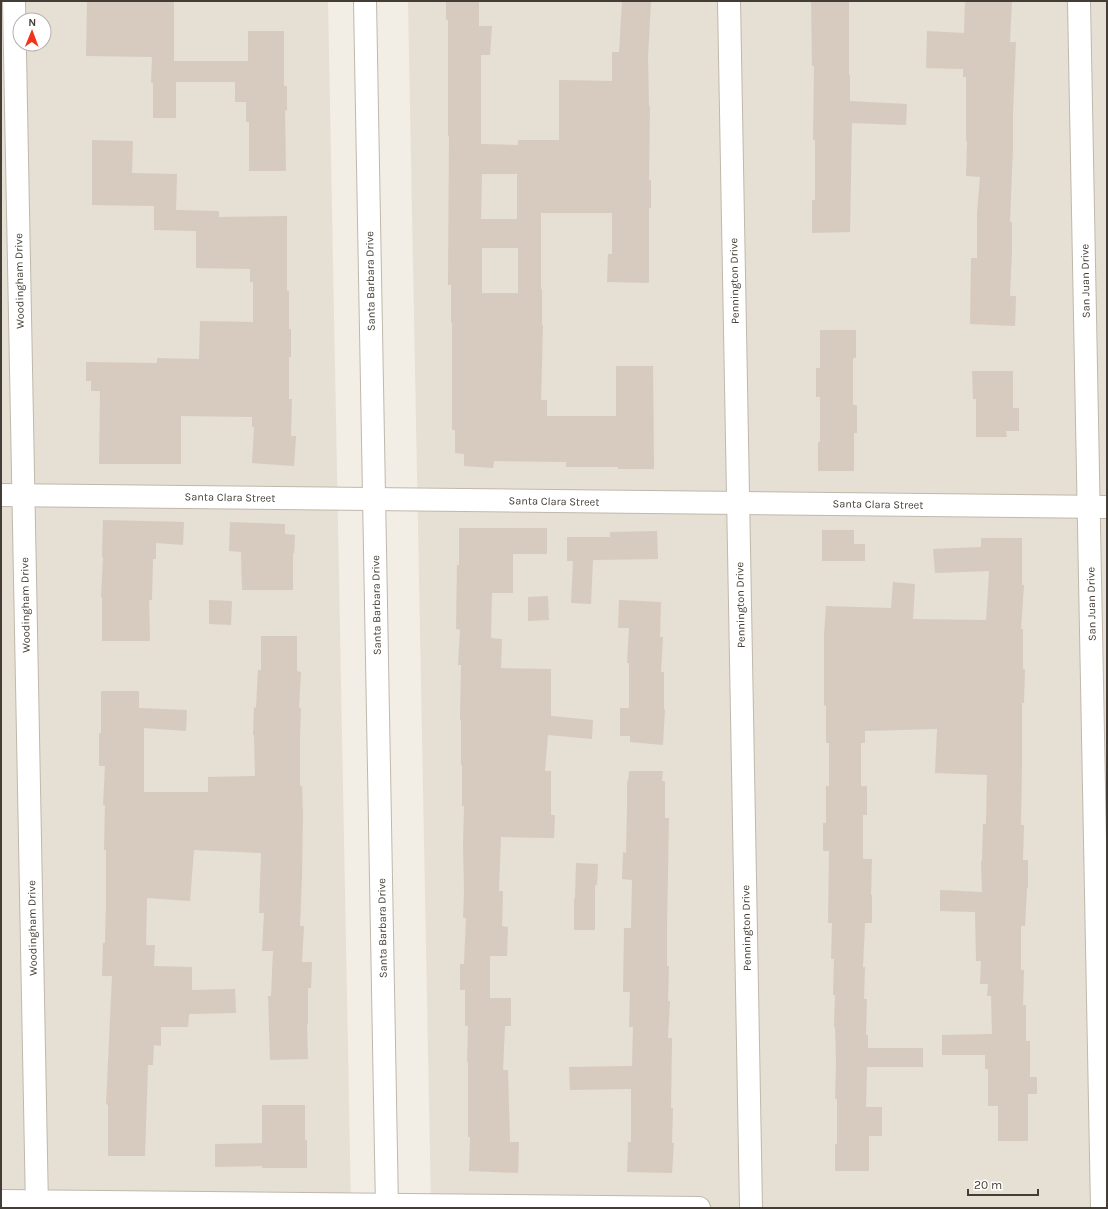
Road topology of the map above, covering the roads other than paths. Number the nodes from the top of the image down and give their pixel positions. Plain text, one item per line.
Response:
1 (14, 1) edge
2 (365, 1) edge
3 (729, 1) edge
4 (1080, 1) edge
5 (1, 495) edge
6 (23, 495) junction
7 (374, 499) junction
8 (738, 503) junction
9 (1098, 507) edge
10 (1, 1201) edge
11 (37, 1204) edge
12 (387, 1206) edge
13 (699, 1208) edge
14 (752, 1208) edge
15 (1102, 1208) edge

1 - 6 street, Woodingham Drive
2 - 7 street, Santa Barbara Drive
3 - 8 street, Pennington Drive
4 - 9 street, San Juan Drive
5 - 6 street, Santa Clara Street
6 - 7 street, Santa Clara Street
6 - 11 street, Woodingham Drive
7 - 8 street, Santa Clara Street
7 - 12 street, Santa Barbara Drive
8 - 9 street, Santa Clara Street
8 - 14 street, Pennington Drive
9 - 15 street, San Juan Drive
10 - 11 street
11 - 12 street
12 - 13 street

